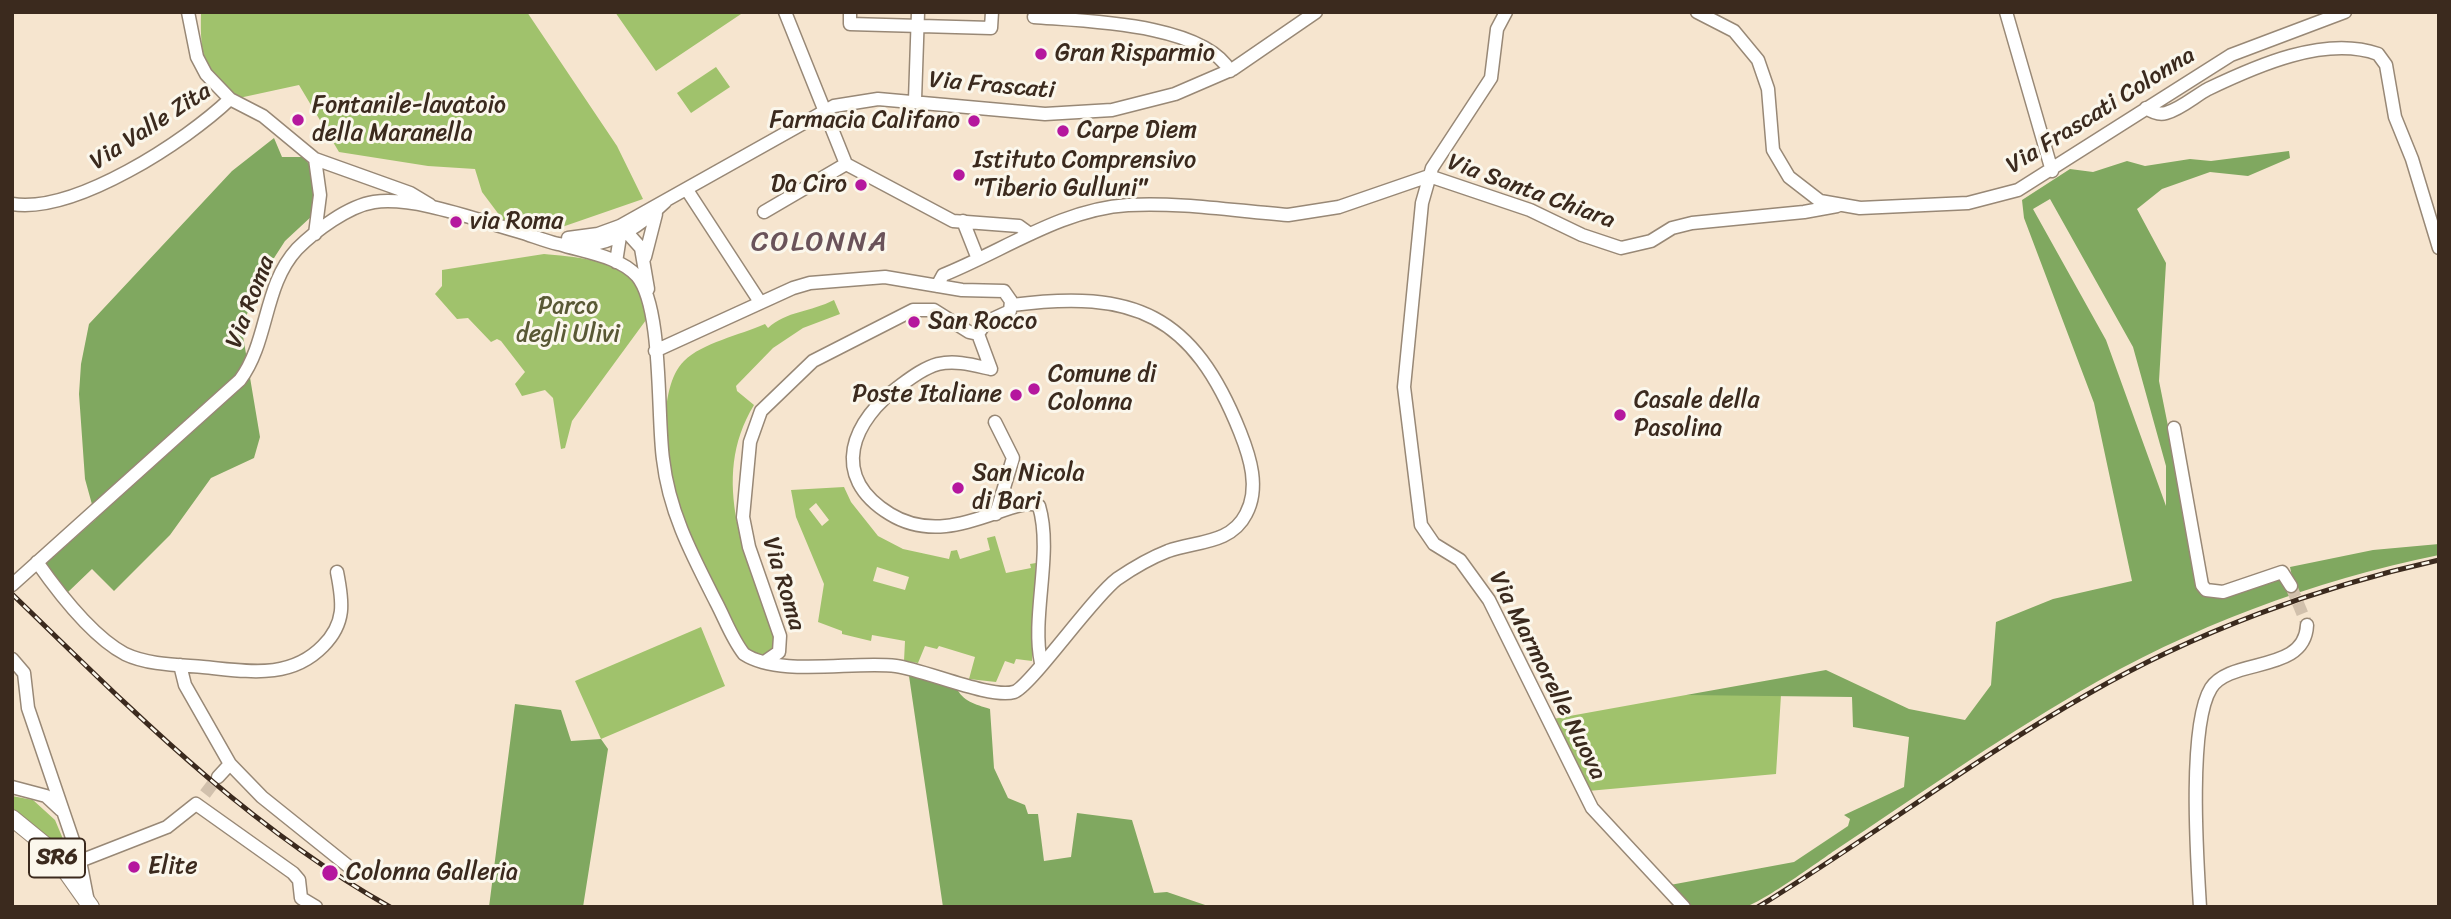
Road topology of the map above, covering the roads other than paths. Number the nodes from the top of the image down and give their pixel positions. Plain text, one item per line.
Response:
1 (188, 12) edge
2 (785, 12) edge
3 (850, 12) edge
4 (918, 12) edge
5 (992, 12) edge
6 (1316, 12) edge
7 (1506, 12) edge
8 (1697, 12) edge
9 (2006, 12) edge
10 (2345, 12) edge
11 (1034, 17) dead end
12 (1112, 18) edge
13 (918, 26) junction
14 (1230, 71) junction
15 (230, 99) junction
16 (915, 100) junction
17 (2146, 108) junction
18 (824, 111) junction
19 (315, 159) junction
20 (846, 164) junction
21 (2052, 171) junction
22 (1429, 176) junction
23 (687, 190) junction
24 (12, 204) edge
25 (661, 206) junction
26 (1837, 206) junction
27 (439, 211) junction
28 (764, 212) dead end
29 (963, 221) junction
30 (623, 231) junction
31 (315, 234) junction
32 (525, 234) junction
33 (1030, 234) junction
34 (559, 244) junction
35 (2439, 248) edge
36 (978, 259) junction
37 (645, 261) junction
38 (616, 262) junction
39 (937, 286) junction
40 (649, 301) junction
41 (760, 302) junction
42 (1012, 303) junction
43 (978, 334) junction
44 (655, 351) junction
45 (995, 422) dead end
46 (2174, 428) dead end
47 (996, 514) junction
48 (37, 562) junction
49 (337, 572) dead end
50 (12, 585) edge
51 (2291, 586) dead end
52 (2307, 625) dead end
53 (12, 659) edge
54 (766, 661) junction
55 (1041, 663) junction
56 (180, 665) junction
57 (230, 764) junction
58 (218, 777) tunnel mouth
59 (12, 787) edge
60 (64, 812) junction
61 (12, 818) edge
62 (80, 861) junction
63 (353, 870) dead end
64 (89, 903) edge
65 (316, 907) edge
66 (1684, 907) edge
67 (2200, 907) edge

1 - 15 street
2 - 18 street
3 - 13 street
4 - 13 street
5 - 13 street
6 - 14 street, Via Frascati
7 - 22 street, Via Marmorelle Nuova
8 - 26 street, Via Frascati Colonna
9 - 21 street
10 - 17 street, Via Frascati Colonna
11 - 12 street
12 - 14 street
13 - 16 street
14 - 16 street, Via Frascati
15 - 19 street
15 - 24 street, Via Valle Zita
16 - 18 street, Via Frascati
17 - 21 street, Via Frascati Colonna
17 - 35 street
18 - 20 street
18 - 23 street, Via Frascati
19 - 27 street
19 - 31 street
20 - 28 street
20 - 29 street
21 - 26 street, Via Frascati Colonna
22 - 26 street, Via Santa Chiara
22 - 33 street, Via Santa Chiara
22 - 66 street, Via Marmorelle Nuova
23 - 25 street, Via Frascati
23 - 41 street
25 - 30 street, Via Frascati
25 - 37 street
27 - 31 street, Via Roma
27 - 32 street, Via Roma
29 - 33 street
29 - 36 street
30 - 32 street
30 - 34 street, Via Roma
30 - 37 street
30 - 38 street
31 - 48 street, Via Roma
32 - 34 street, Via Roma
33 - 36 street, Via Santa Chiara
34 - 38 street
36 - 39 street, Via Santa Chiara
37 - 40 street
38 - 40 street, Via Roma
39 - 41 street
39 - 42 street
40 - 44 street, Via Roma
41 - 44 street
42 - 43 street
42 - 55 street
43 - 47 street
43 - 54 street, Via Roma
44 - 54 street, Via Roma
45 - 47 street
46 - 51 street
47 - 55 street
48 - 50 street, Via Roma
48 - 56 street
49 - 56 street
52 - 67 street
53 - 60 street
54 - 55 street
56 - 57 street
57 - 58 street
57 - 63 street
59 - 60 street
60 - 62 street
61 - 64 main road, SR6
62 - 64 street
62 - 65 street

